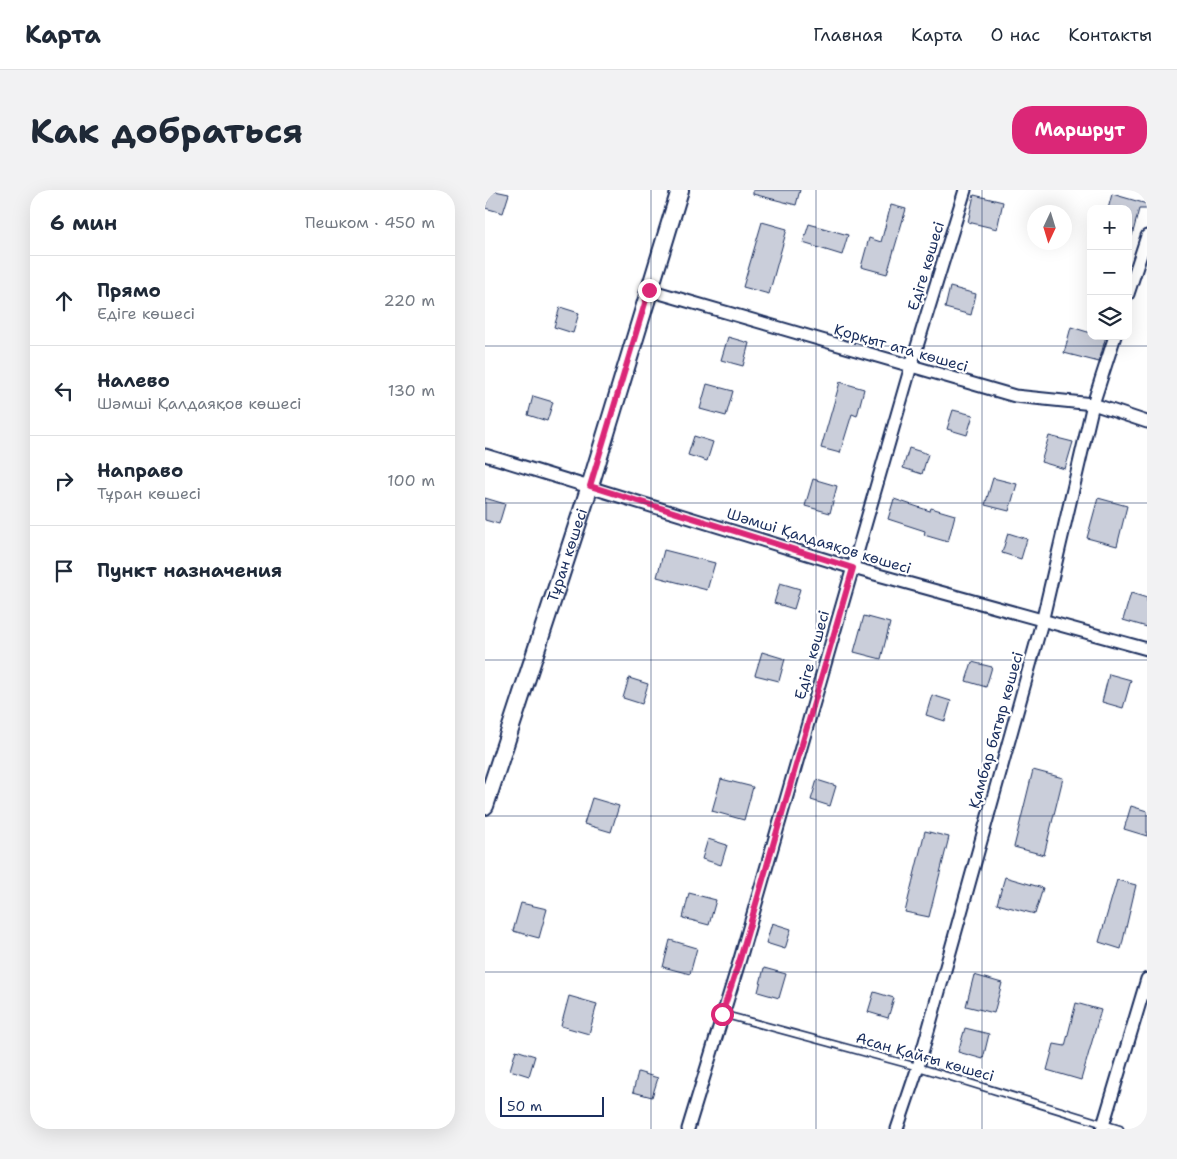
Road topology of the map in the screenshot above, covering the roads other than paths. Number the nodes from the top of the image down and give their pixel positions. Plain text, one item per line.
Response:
1 (679, 190) edge
2 (965, 190) edge
3 (1147, 236) edge
4 (1132, 282) edge
5 (649, 290) junction
6 (1114, 340) edge
7 (911, 366) junction
8 (1093, 404) junction
9 (1147, 422) edge
10 (485, 455) edge
11 (590, 486) junction
12 (853, 568) junction
13 (1042, 622) junction
14 (1147, 649) edge
15 (485, 806) edge
16 (1147, 979) edge
17 (722, 1014) junction
18 (918, 1067) junction
19 (1103, 1126) edge
20 (688, 1129) edge
21 (897, 1129) edge
22 (1120, 1129) edge

1 - 5 street, Тұран көшесі
2 - 7 street, Едіге көшесі
3 - 4 street
5 - 7 street, Қорқыт ата көшесі
5 - 11 street, Тұран көшесі
6 - 8 street, Қамбар батыр көшесі
7 - 8 street, Қорқыт ата көшесі
7 - 12 street, Едіге көшесі
8 - 9 street, Қорқыт ата көшесі
8 - 13 street, Қамбар батыр көшесі
10 - 11 street, Шәмші Қалдаяқов көшесі
11 - 12 street, Шәмші Қалдаяқов көшесі
11 - 15 street, Тұран көшесі
12 - 13 street, Шәмші Қалдаяқов көшесі
12 - 17 street, Едіге көшесі
13 - 14 street, Шәмші Қалдаяқов көшесі
13 - 18 street, Қамбар батыр көшесі
16 - 19 street
17 - 18 lane, Асан Қайғы көшесі
17 - 20 street, Едіге көшесі
18 - 19 lane, Асан Қайғы көшесі
18 - 21 street, Қамбар батыр көшесі
19 - 22 lane, Асан Қайғы көшесі

